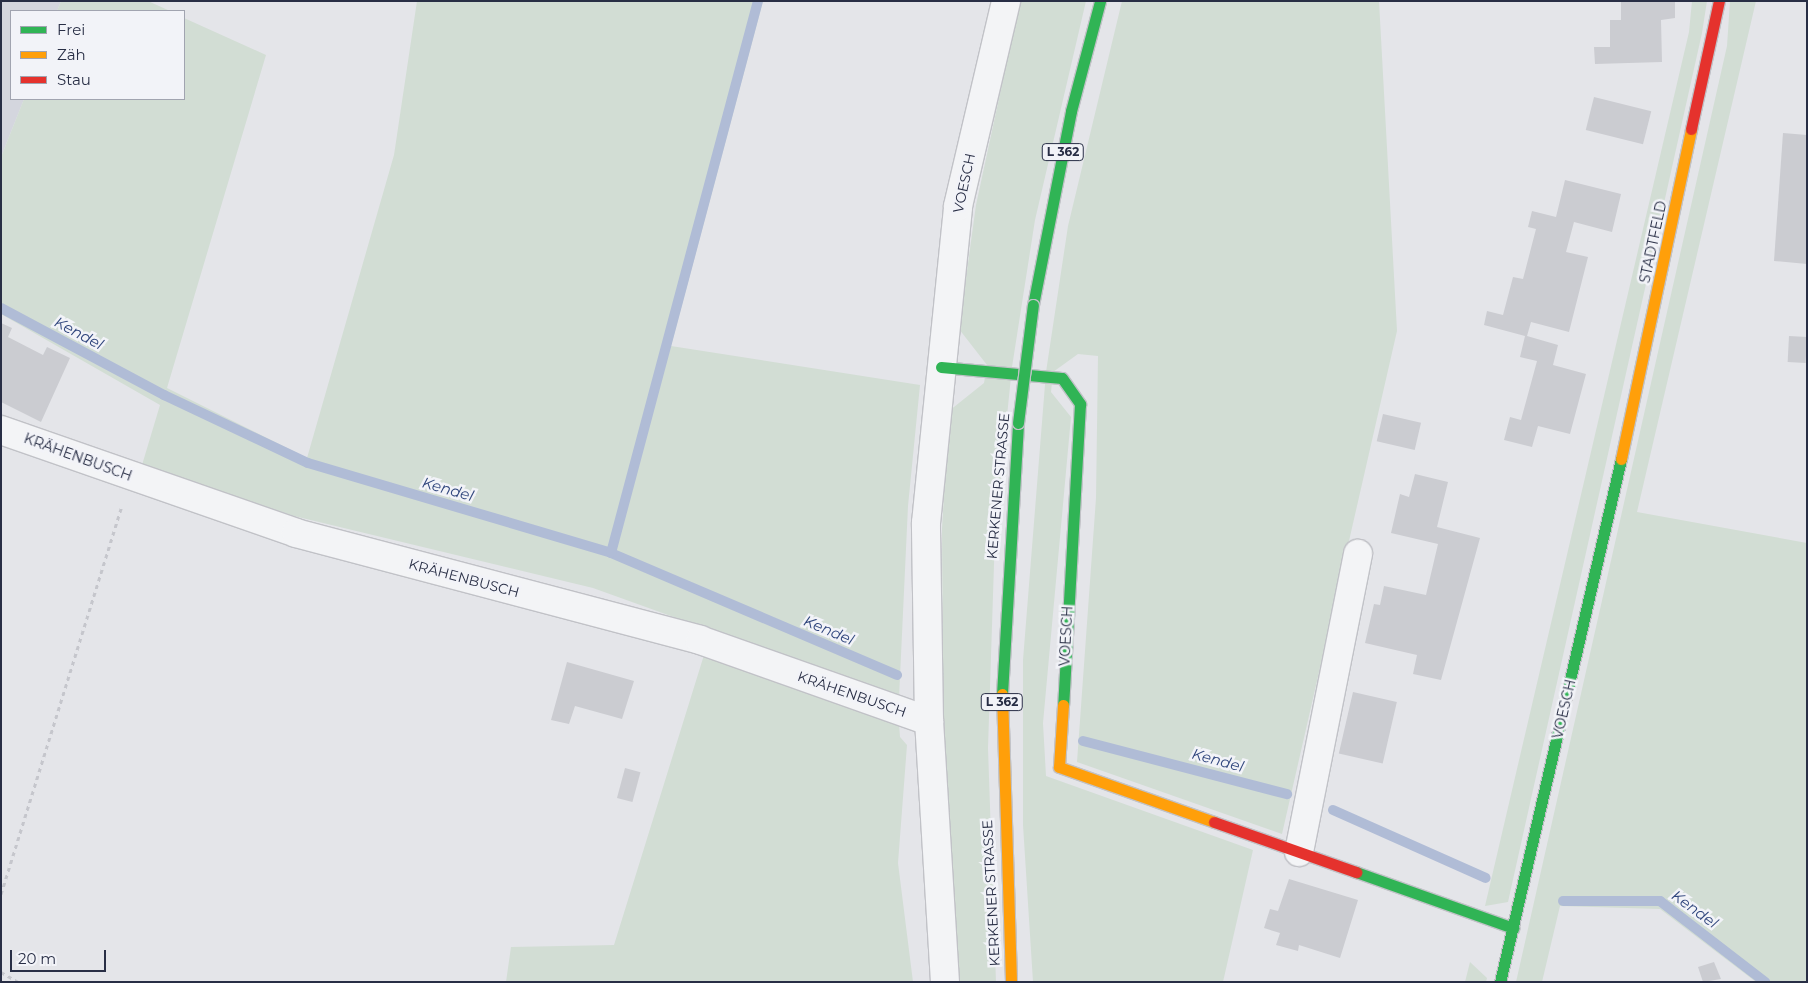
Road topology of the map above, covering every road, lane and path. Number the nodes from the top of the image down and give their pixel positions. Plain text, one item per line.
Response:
1 (1006, 1) edge
2 (1100, 1) edge
3 (1718, 1) edge
4 (941, 367) junction
5 (1, 430) edge
6 (131, 476) junction
7 (1614, 489) joint
8 (1358, 554) dead end
9 (929, 721) junction
10 (1299, 852) junction
11 (1, 894) edge
12 (1513, 928) junction
13 (1, 972) edge
14 (18, 982) edge
15 (944, 982) edge
16 (1011, 982) edge
17 (1500, 982) edge

1 - 4 street, VOESCH
2 - 16 street, KERKENER STRASSE / L 362, bridge
3 - 7 street, STADTFELD
4 - 9 street, VOESCH
4 - 10 street, VOESCH
5 - 6 street, KRÄHENBUSCH
6 - 9 street, KRÄHENBUSCH
6 - 11 path
7 - 12 street, VOESCH
8 - 10 street
9 - 15 street, VOESCH
10 - 12 street, VOESCH
12 - 17 street, VOESCH
13 - 14 path

